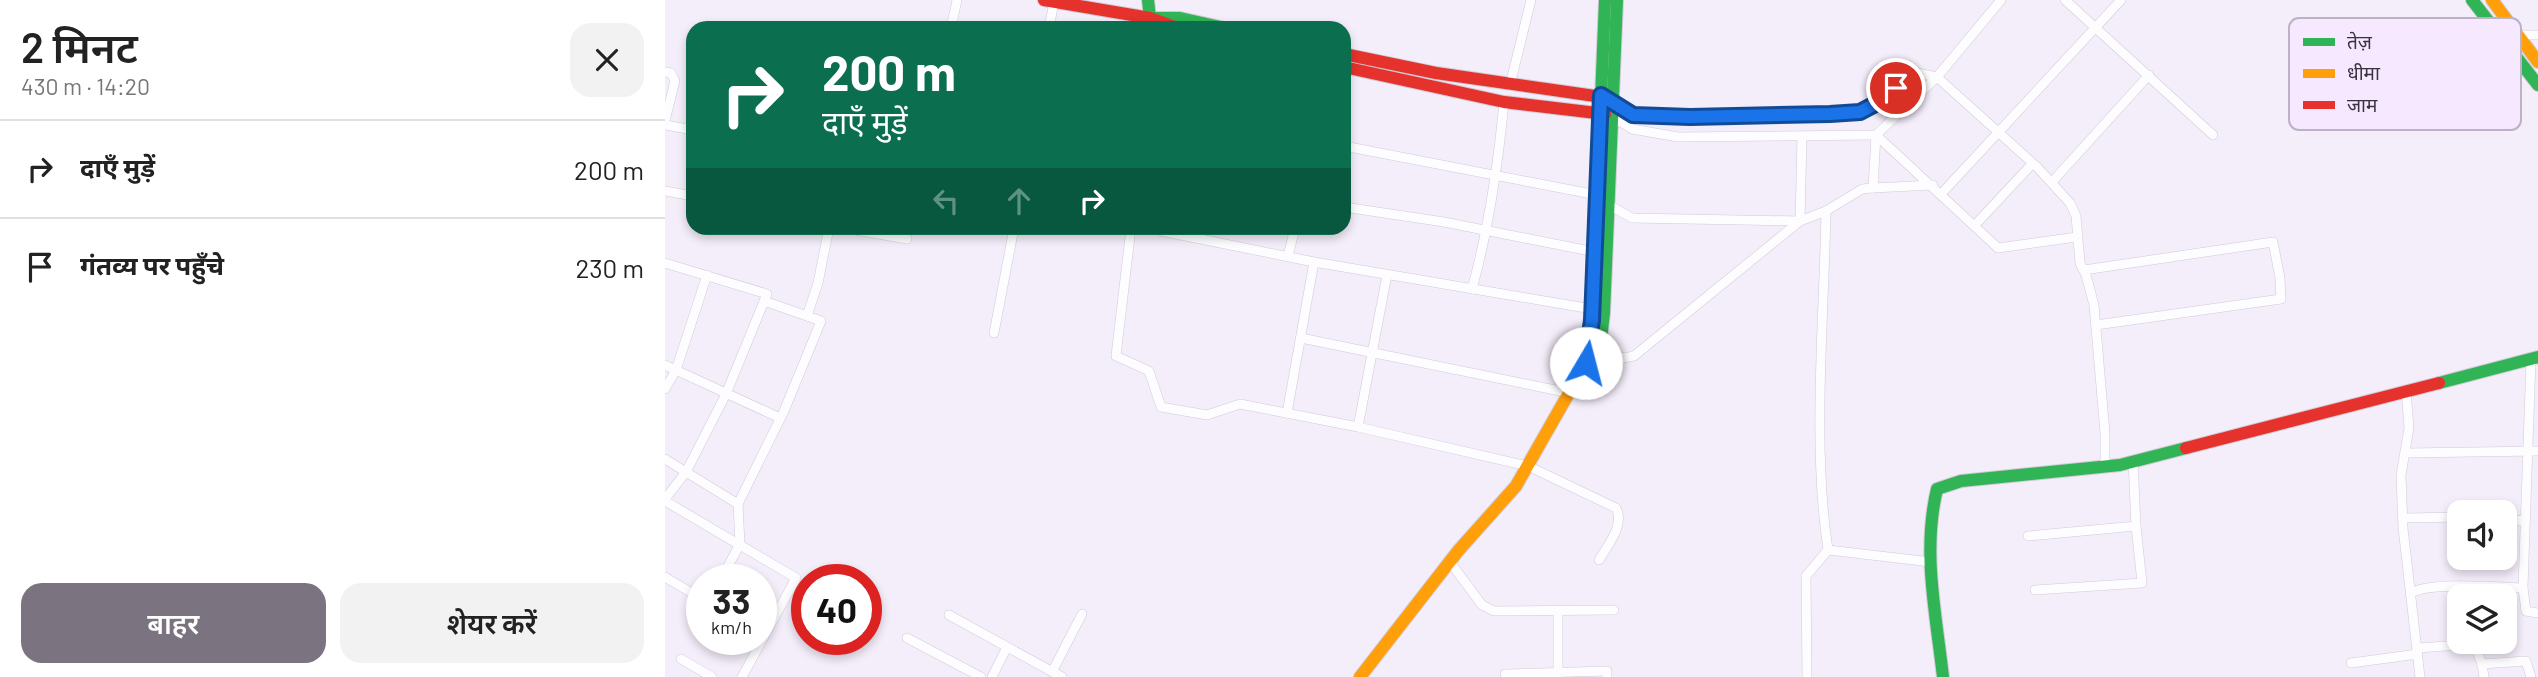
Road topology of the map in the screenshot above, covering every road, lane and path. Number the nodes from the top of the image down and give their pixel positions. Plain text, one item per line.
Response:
1 (957, 0) edge
2 (1149, 0) edge
3 (1531, 0) edge
4 (1605, 0) edge
5 (1618, 0) edge
6 (2001, 0) edge
7 (2065, 0) edge
8 (2121, 0) edge
9 (2473, 0) edge
10 (2492, 0) edge
11 (1049, 1) edge
12 (1086, 4) edge
13 (2487, 18) edge
14 (2505, 18) edge
15 (952, 21) edge
16 (1049, 21) edge
17 (1144, 21) edge
18 (1151, 21) edge
19 (1162, 21) edge
20 (1193, 21) edge
21 (2094, 27) junction
22 (2521, 40) edge
23 (1351, 55) edge
24 (2538, 61) edge
25 (2521, 63) edge
26 (1351, 69) edge
27 (665, 72) edge
28 (2149, 75) junction
29 (1937, 77) junction
30 (1510, 85) junction
31 (2538, 85) edge
32 (1607, 98) junction
33 (1504, 102) junction
34 (1606, 115) junction
35 (665, 123) edge
36 (686, 128) edge
37 (1877, 135) junction
38 (1999, 135) junction
39 (2213, 135) dead end
40 (1802, 137) junction
41 (1351, 147) edge
42 (2032, 164) junction
43 (1497, 176) junction
44 (2052, 182) junction
45 (1933, 185) junction
46 (1873, 188) junction
47 (665, 191) edge
48 (1942, 193) junction
49 (686, 195) edge
50 (1597, 195) junction
51 (1609, 205) junction
52 (1351, 208) edge
53 (1826, 211) junction
54 (1800, 221) junction
55 (1975, 225) junction
56 (1488, 231) junction
57 (827, 235) edge
58 (884, 235) edge
59 (1013, 235) edge
60 (1130, 235) edge
61 (1181, 235) edge
62 (1293, 235) edge
63 (2077, 237) junction
64 (907, 239) dead end
65 (1595, 252) junction
66 (1288, 256) junction
67 (665, 262) edge
68 (1314, 262) junction
69 (2084, 270) junction
70 (707, 275) junction
71 (1387, 275) junction
72 (1472, 289) junction
73 (764, 301) junction
74 (1592, 309) junction
75 (807, 316) junction
76 (2096, 325) junction
77 (994, 333) dead end
78 (1301, 338) junction
79 (1592, 349) junction
80 (1372, 353) junction
81 (2534, 358) edge
82 (665, 365) edge
83 (675, 370) junction
84 (665, 389) edge
85 (2406, 391) junction
86 (1570, 393) junction
87 (726, 394) junction
88 (1287, 413) junction
89 (780, 418) junction
90 (1358, 427) junction
91 (2534, 450) edge
92 (2407, 453) junction
93 (665, 459) edge
94 (2133, 461) junction
95 (1528, 466) junction
96 (2105, 466) junction
97 (686, 472) junction
98 (665, 500) edge
99 (738, 504) junction
100 (2447, 517) edge
101 (2404, 518) junction
102 (2517, 520) edge
103 (2525, 521) junction
104 (2136, 526) junction
105 (2028, 536) dead end
106 (740, 544) junction
107 (1828, 550) junction
108 (1599, 560) dead end
109 (1450, 562) junction
110 (1931, 562) junction
111 (729, 564) edge
112 (773, 564) edge
113 (777, 566) edge
114 (665, 577) edge
115 (2523, 588) junction
116 (686, 589) edge
117 (2035, 590) dead end
118 (2410, 594) junction
119 (1614, 610) dead end
120 (777, 611) edge
121 (1558, 613) junction
122 (2538, 613) edge
123 (1082, 614) dead end
124 (949, 615) dead end
125 (907, 638) dead end
126 (1007, 647) junction
127 (2418, 651) junction
128 (753, 655) edge
129 (681, 659) dead end
130 (2351, 663) dead end
131 (2482, 664) junction
132 (1052, 672) junction
133 (1505, 674) dead end
134 (1558, 675) edge
135 (712, 677) edge
136 (742, 677) edge
137 (981, 677) edge
138 (992, 677) edge
139 (1062, 677) edge
140 (1360, 677) edge
141 (1607, 677) edge
142 (1807, 677) edge
143 (1943, 677) edge
144 (2420, 677) edge
145 (2484, 677) edge
146 (2531, 677) edge

1 - 15 street
2 - 18 street
3 - 30 street
4 - 32 street
5 - 32 street
6 - 29 street
7 - 21 street
8 - 21 street
9 - 13 street
10 - 14 street
11 - 12 street
11 - 16 street
12 - 17 street
19 - 20 street
21 - 28 street
21 - 38 street
22 - 24 street
23 - 30 street
25 - 31 street
26 - 33 street
27 - 35 street
28 - 39 street
28 - 44 street
29 - 32 street
29 - 37 street
29 - 38 street
30 - 32 street
32 - 34 street
33 - 34 street
33 - 43 street
34 - 40 street
34 - 50 street
34 - 51 street
35 - 36 street
37 - 40 street
37 - 45 street
37 - 46 street
38 - 42 street
38 - 48 street
40 - 54 street
41 - 43 street
42 - 44 street
42 - 55 street
43 - 50 street
43 - 56 street
44 - 63 street
45 - 46 street
45 - 48 street
46 - 53 street
47 - 49 street
48 - 55 street
50 - 65 street
51 - 54 street
51 - 79 street
52 - 56 street
53 - 54 street
53 - 107 street
54 - 79 street
55 - 63 street
56 - 65 street
56 - 72 street
57 - 75 street
58 - 64 street
59 - 77 street
60 - 88 street
61 - 66 street
62 - 66 street
63 - 69 street
65 - 74 street
66 - 68 street
67 - 70 street
68 - 71 street
68 - 78 street
69 - 76 street
69 - 76 street
70 - 73 street
70 - 83 street
71 - 72 street
71 - 80 street
72 - 74 street
73 - 75 street
73 - 87 street
74 - 79 street
75 - 89 street
76 - 96 street
78 - 80 street
78 - 88 street
79 - 86 street
80 - 86 street
80 - 90 street
81 - 85 street
81 - 91 street
82 - 83 street
83 - 84 street
83 - 87 street
85 - 92 street
85 - 94 street
86 - 95 street
87 - 89 street
87 - 97 street
88 - 90 street
89 - 99 street
90 - 95 street
91 - 92 street
91 - 103 street
92 - 101 street
93 - 97 street
94 - 96 street
94 - 104 street
95 - 108 street
95 - 109 street
96 - 110 street
97 - 98 street
97 - 99 street
98 - 106 street
99 - 106 street
100 - 101 street
101 - 118 street
102 - 103 street
103 - 115 street
104 - 105 street
104 - 117 street
106 - 111 street
106 - 112 street
107 - 110 street
107 - 142 street
109 - 121 street
109 - 140 street
110 - 143 street
113 - 120 street
114 - 116 street
115 - 118 street
115 - 122 street
118 - 127 street
119 - 121 street
121 - 134 street
123 - 132 street
124 - 126 street
125 - 137 street
126 - 132 street
126 - 138 street
127 - 130 street
127 - 131 street
127 - 144 street
128 - 136 street
129 - 135 street
131 - 145 street
131 - 146 street
132 - 139 street
133 - 134 street
134 - 141 street

